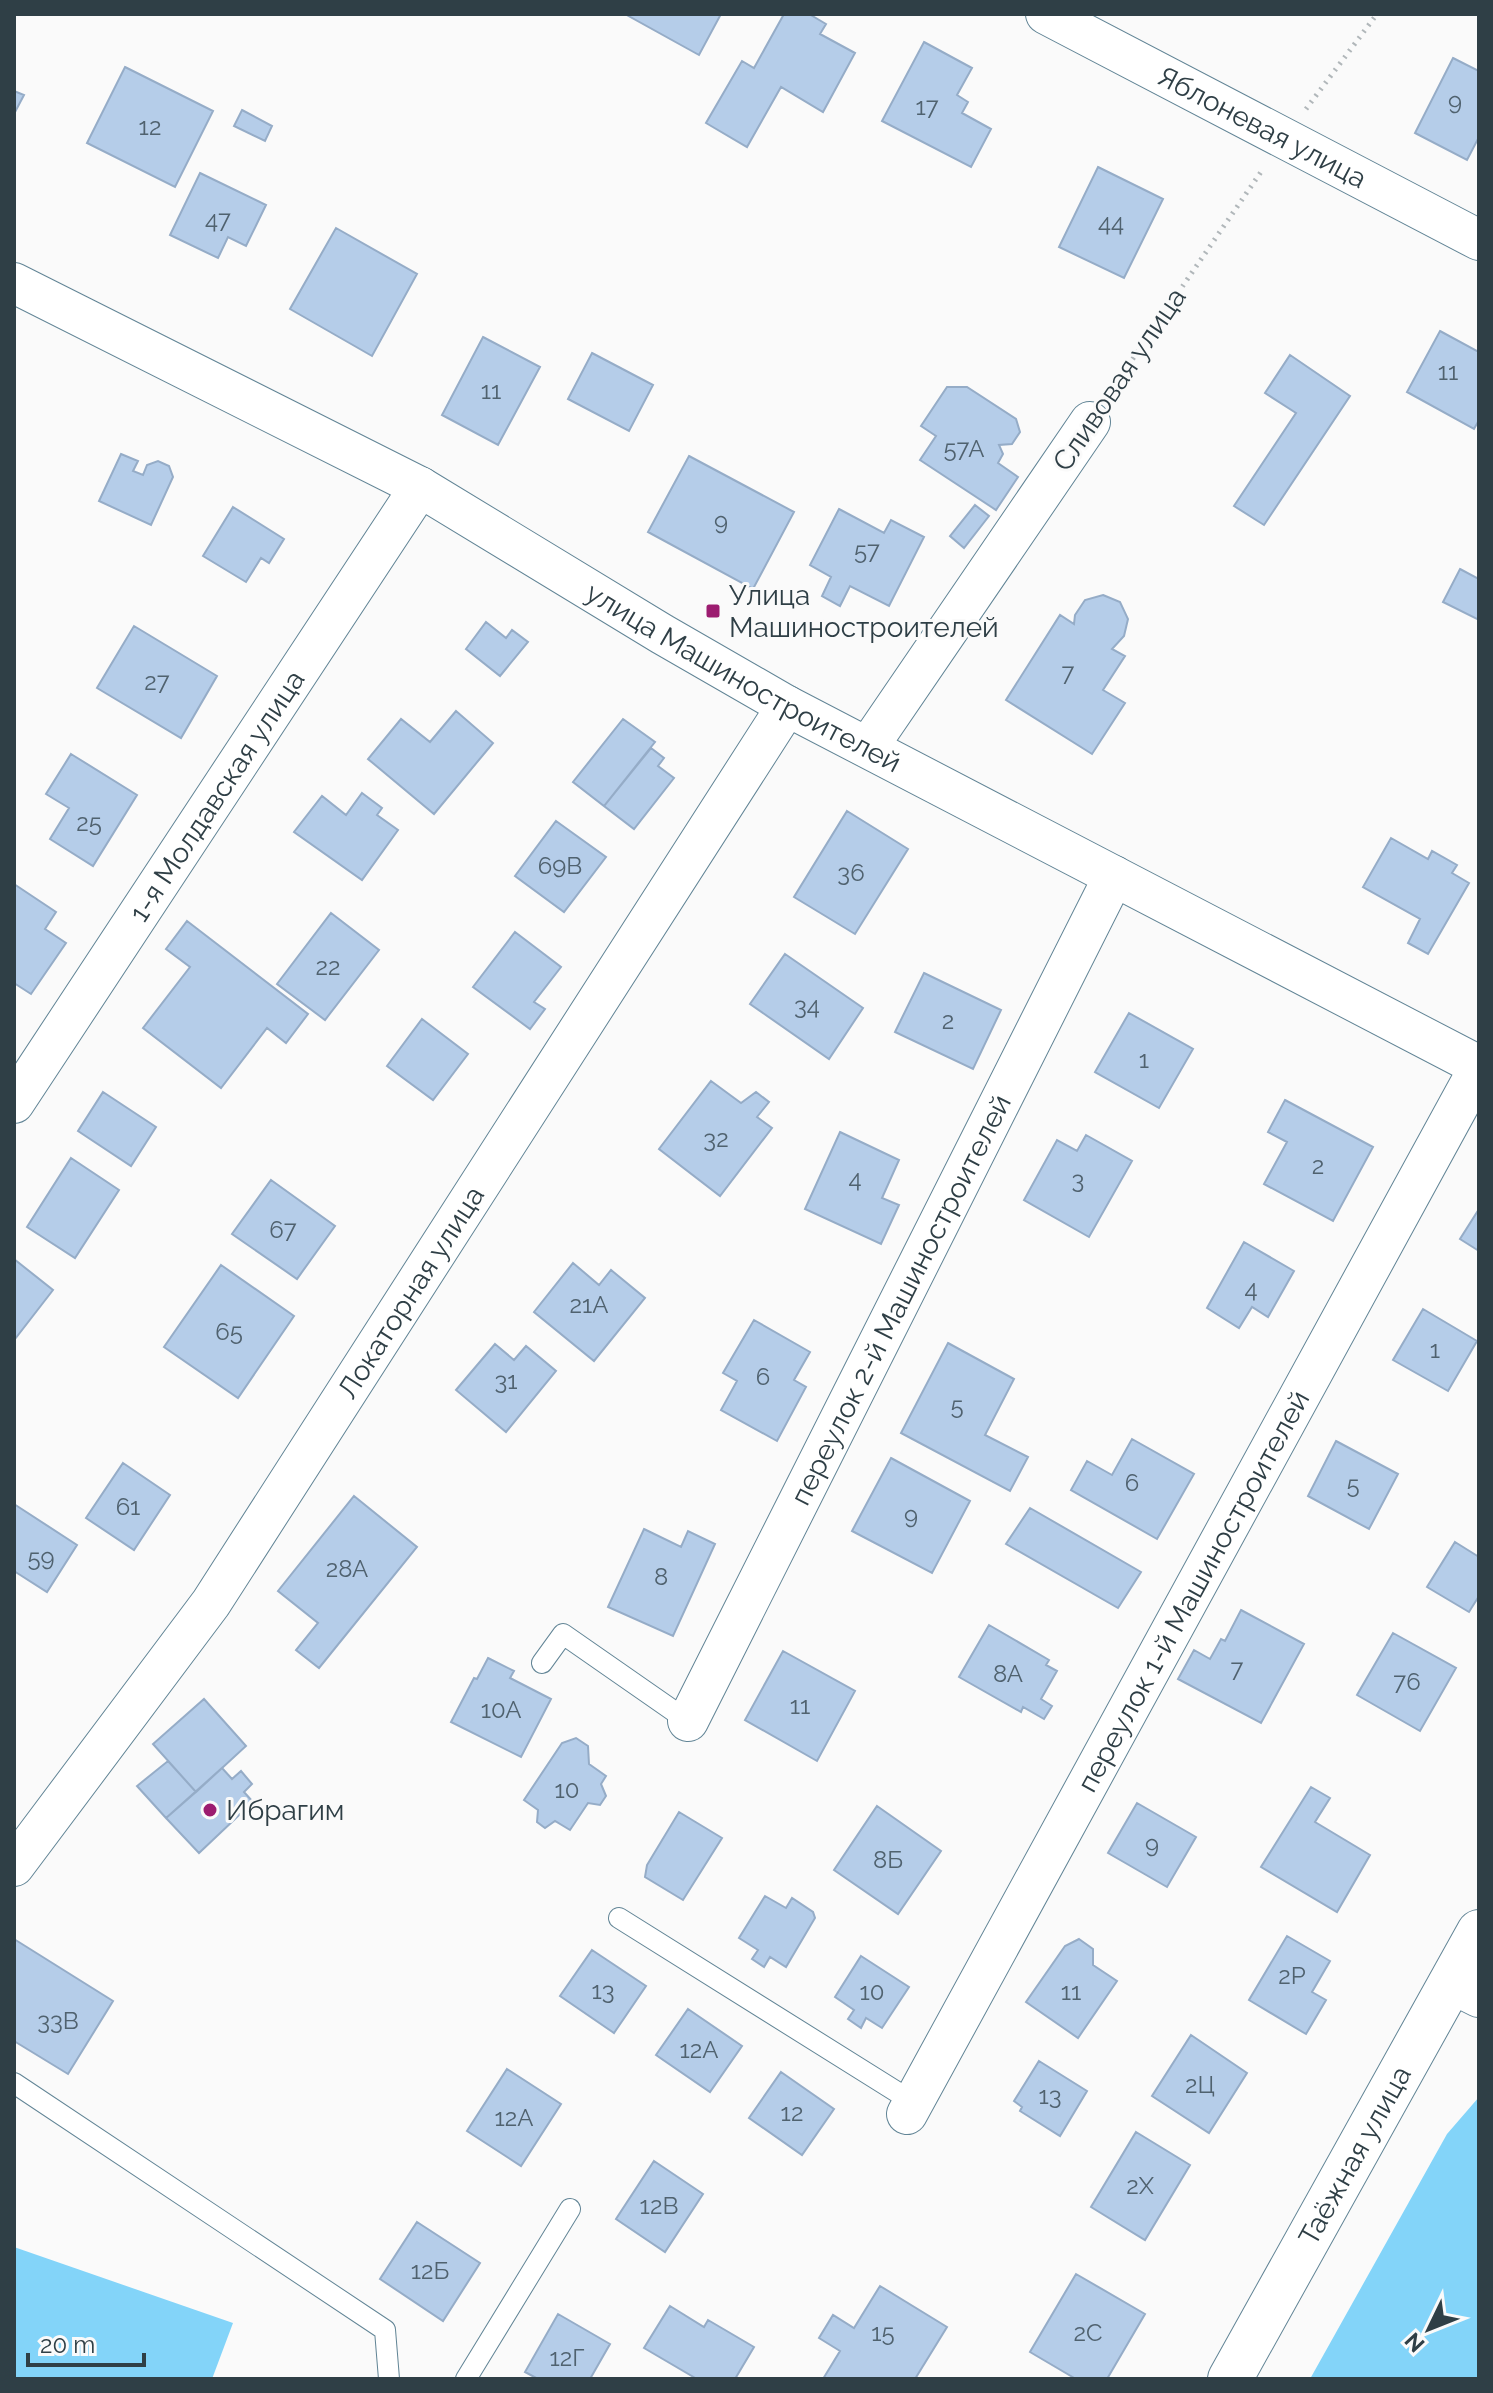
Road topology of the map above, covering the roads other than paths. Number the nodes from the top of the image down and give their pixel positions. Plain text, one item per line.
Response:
1 (1046, 14) edge
2 (1479, 240) edge
3 (14, 283) edge
4 (1090, 422) road end
5 (420, 487) junction
6 (787, 706) junction
7 (868, 747) junction
8 (1114, 876) junction
9 (1479, 1067) edge
10 (14, 1103) edge
11 (542, 1663) dead end
12 (688, 1721) joint
13 (14, 1866) edge
14 (619, 1918) dead end
15 (1479, 1932) edge
16 (1465, 1990) edge
17 (14, 2083) edge
18 (910, 2108) joint
19 (570, 2209) dead end
20 (389, 2379) edge
21 (466, 2379) edge
22 (1230, 2379) edge

1 - 2 street, Яблоневая улица
3 - 5 street, улица Машиностроителей
4 - 7 street, Сливовая улица
5 - 6 street, улица Машиностроителей
5 - 10 street, 1-я Молдавская улица
6 - 7 street, улица Машиностроителей
6 - 13 street, Локаторная улица
7 - 8 street, улица Машиностроителей
8 - 9 street, улица Машиностроителей
8 - 12 street, переулок 2-й Машиностроителей
9 - 18 street, переулок 1-й Машиностроителей
11 - 12 lane
14 - 18 lane
15 - 16 street, Таёжная улица
16 - 22 street, Таёжная улица
17 - 20 lane
19 - 21 lane

